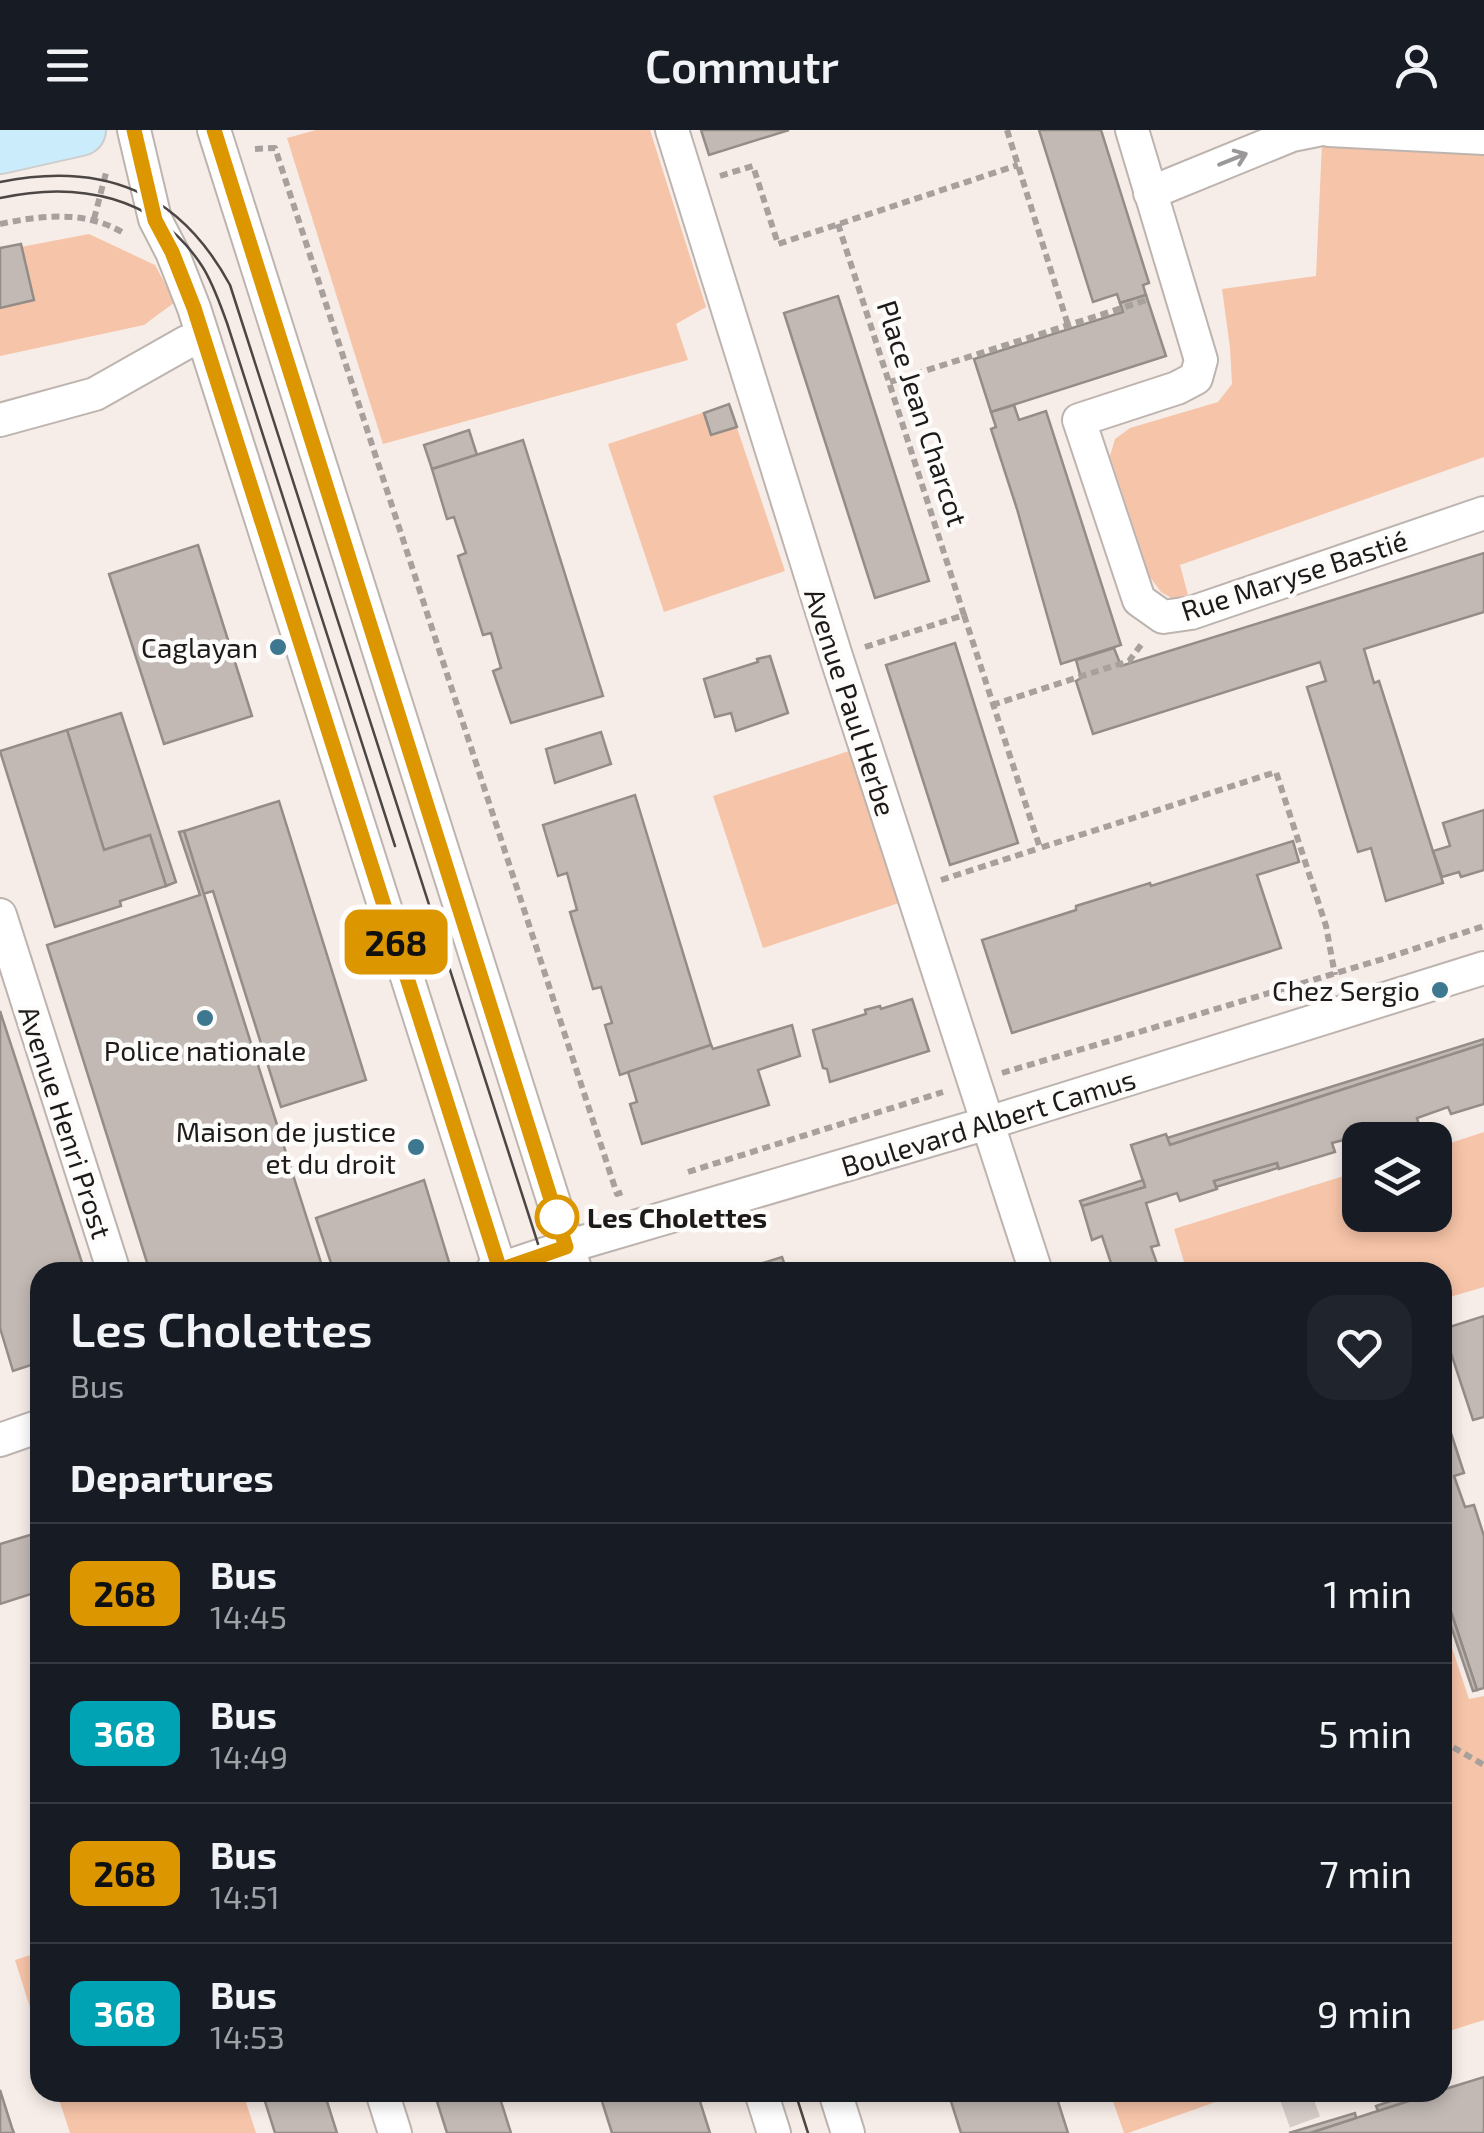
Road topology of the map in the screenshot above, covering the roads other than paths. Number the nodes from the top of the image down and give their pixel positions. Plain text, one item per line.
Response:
1 (134, 130) edge
2 (672, 130) edge
3 (1132, 130) edge
4 (1318, 130) edge
5 (1329, 130) edge
6 (1484, 138) edge
7 (217, 140) edge
8 (94, 147) edge
9 (0, 148) edge
10 (1150, 192) junction
11 (204, 340) junction
12 (0, 420) edge
13 (1484, 513) edge
14 (0, 915) edge
15 (1484, 968) edge
16 (988, 1123) junction
17 (571, 1260) edge
18 (111, 1262) edge
19 (494, 1262) edge
20 (1033, 1262) edge
21 (30, 1429) edge
22 (0, 1439) edge
23 (385, 2102) edge
24 (764, 2102) edge
25 (838, 2102) edge
26 (395, 2133) edge
27 (774, 2133) edge
28 (848, 2133) edge

1 - 11 street
2 - 16 street, Avenue Paul Herbe
3 - 10 street, Rue Maryse Bastié
10 -> 4 street
5 - 6 street
7 - 17 street
8 - 9 main road
10 - 13 street, Rue Maryse Bastié
11 - 12 street
11 - 19 street
14 - 18 street, Avenue Henri Prost
15 - 16 street, Boulevard Albert Camus
16 - 17 street, Boulevard Albert Camus
16 - 20 street, Avenue Paul Herbe
21 - 22 street
23 - 26 street
24 - 27 street
25 - 28 street

